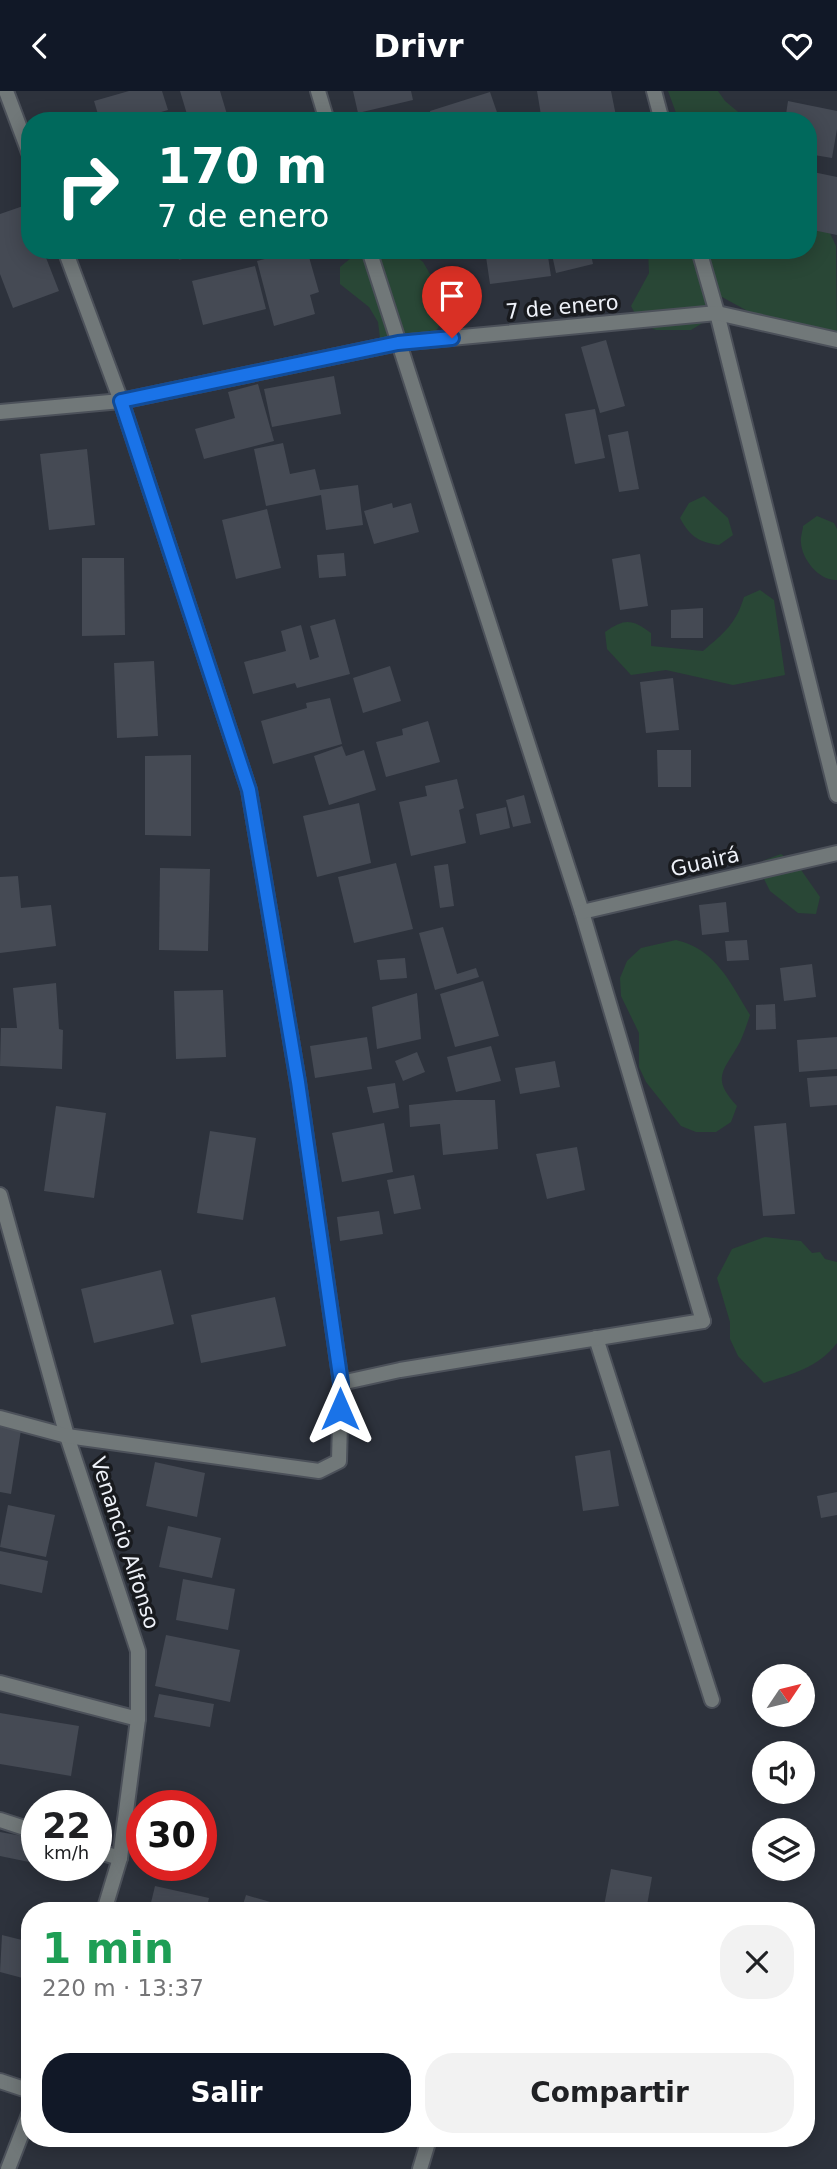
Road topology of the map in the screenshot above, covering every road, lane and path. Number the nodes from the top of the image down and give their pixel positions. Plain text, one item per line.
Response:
1 (6, 91) edge
2 (318, 91) edge
3 (654, 91) edge
4 (324, 112) edge
5 (660, 112) edge
6 (21, 131) edge
7 (68, 259) edge
8 (372, 259) edge
9 (702, 259) edge
10 (717, 313) junction
11 (837, 340) edge
12 (398, 343) junction
13 (121, 401) junction
14 (0, 412) edge
15 (837, 795) edge
16 (837, 853) edge
17 (582, 912) junction
18 (0, 1195) edge
19 (596, 1338) junction
20 (341, 1383) junction
21 (0, 1418) edge
22 (67, 1436) junction
23 (0, 1683) edge
24 (712, 1700) dead end
25 (138, 1719) junction
26 (0, 1820) edge
27 (21, 1827) edge
28 (112, 1856) edge
29 (120, 1859) junction
30 (107, 1902) edge
31 (0, 2081) edge
32 (21, 2088) edge
33 (21, 2135) edge
34 (427, 2147) edge
35 (8, 2169) edge
36 (420, 2169) edge

1 - 6 street
2 - 4 street
3 - 5 street
7 - 13 street
8 - 12 street
9 - 10 street
10 - 11 street, 7 de enero
10 - 12 street, 7 de enero
10 - 15 street
12 - 13 street, 7 de enero
12 - 17 street
13 - 14 street, 7 de enero
13 - 20 street
16 - 17 street, Guairá
17 - 19 street
18 - 22 street, Venancio Alfonso
19 - 20 street
19 - 24 street
20 - 22 street
21 - 22 street
22 - 25 street, Venancio Alfonso
23 - 25 street
25 - 29 street, Venancio Alfonso
26 - 27 street
28 - 29 street
29 - 30 street, Venancio Alfonso
31 - 32 street
33 - 35 street
34 - 36 street

